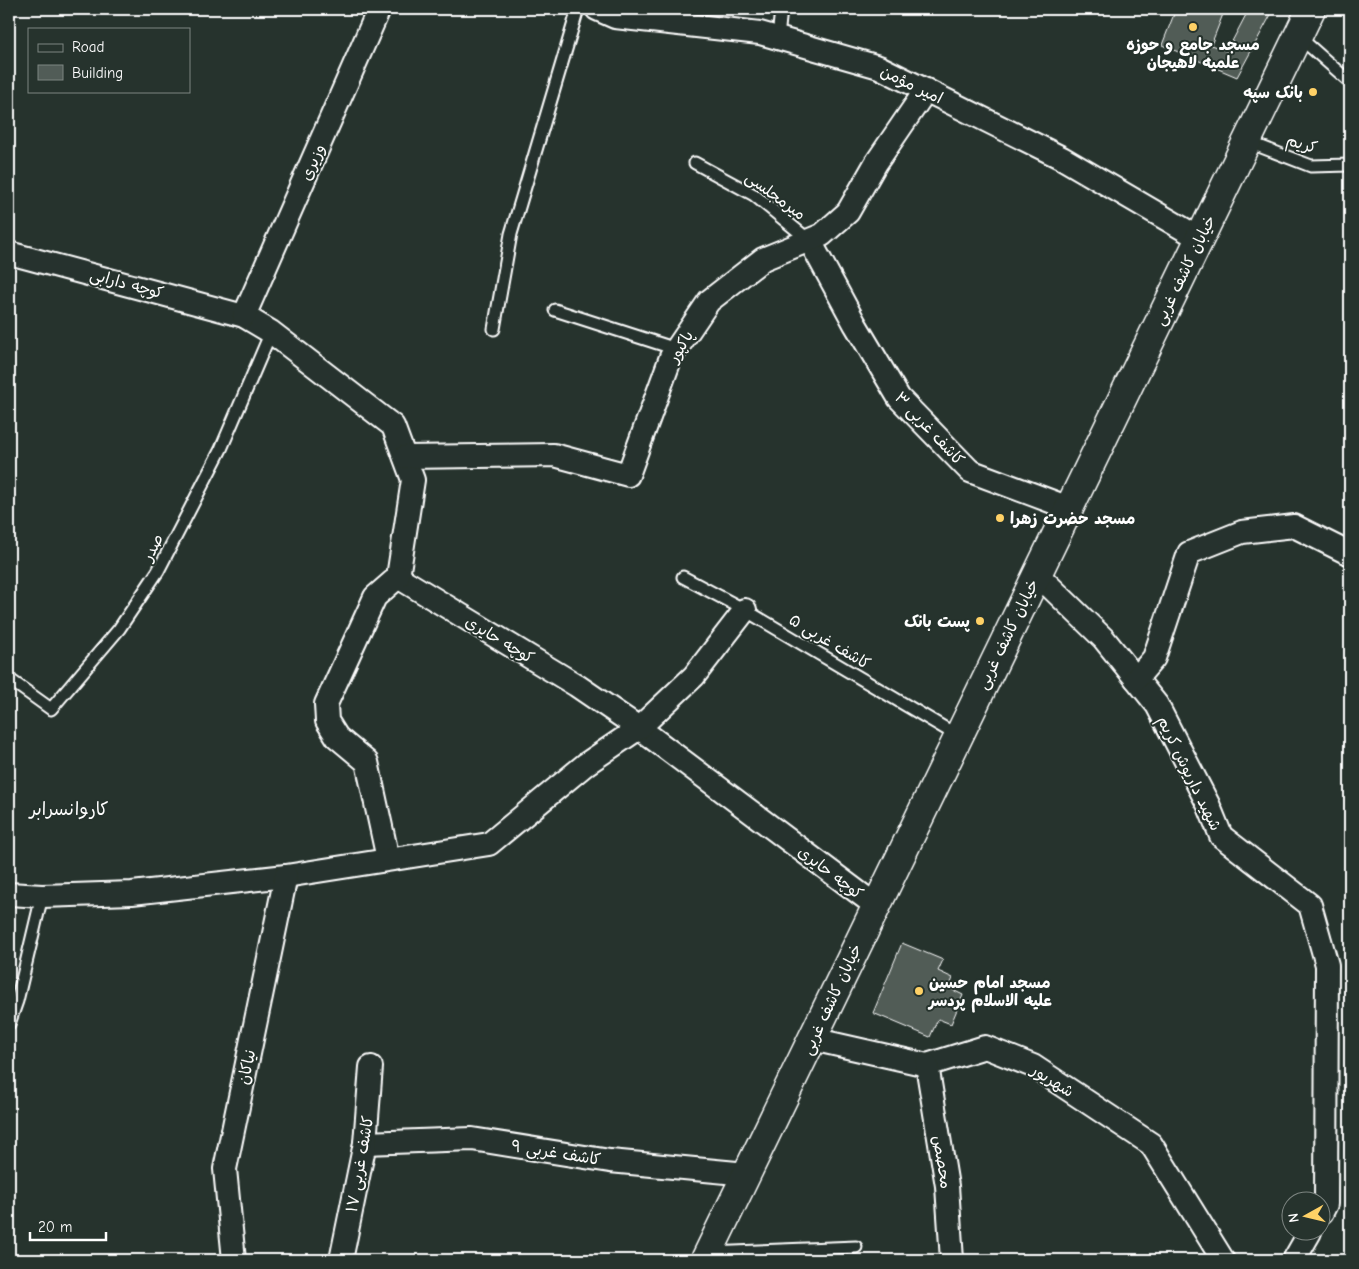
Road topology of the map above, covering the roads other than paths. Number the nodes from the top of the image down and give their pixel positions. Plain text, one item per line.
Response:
1 (379, 9) edge
2 (578, 9) edge
3 (597, 9) edge
4 (781, 9) edge
5 (1311, 9) edge
6 (1298, 36) junction
7 (778, 38) junction
8 (1350, 82) edge
9 (926, 90) junction
10 (1246, 141) junction
11 (695, 163) dead end
12 (1350, 165) edge
13 (1199, 238) junction
14 (810, 241) junction
15 (9, 252) edge
16 (555, 310) dead end
17 (244, 316) junction
18 (494, 329) dead end
19 (271, 332) junction
20 (676, 349) junction
21 (405, 457) junction
22 (1069, 508) junction
23 (1350, 554) edge
24 (1036, 574) junction
25 (398, 577) junction
26 (683, 577) dead end
27 (745, 610) junction
28 (9, 679) edge
29 (1136, 679) junction
30 (639, 728) junction
31 (958, 736) junction
32 (388, 859) junction
33 (286, 876) junction
34 (10, 891) edge
35 (42, 896) junction
36 (875, 905) junction
37 (9, 1024) edge
38 (812, 1039) junction
39 (927, 1065) junction
40 (371, 1067) dead end
41 (365, 1143) junction
42 (747, 1174) junction
43 (1326, 1192) edge
44 (1304, 1242) edge
45 (856, 1247) dead end
46 (764, 1256) edge
47 (706, 1257) edge
48 (234, 1260) edge
49 (341, 1260) edge
50 (952, 1260) edge
51 (1223, 1260) edge
52 (1294, 1260) edge

1 - 17 street, وزیری
2 - 18 lane
3 - 7 street, امیر مؤمن
4 - 7 lane
5 - 6 main road, خیابان کاشف غربی
6 - 8 lane
6 - 10 main road, خیابان کاشف غربی
7 - 9 street, امیر مؤمن
9 - 13 street, امیر مؤمن
9 - 14 street, پاکپور
10 - 12 lane, کریم
10 - 13 main road, خیابان کاشف غربی
11 - 14 lane, میرمجلسی
13 - 22 main road, خیابان کاشف غربی
14 - 20 street, پاکپور
14 - 22 street, کاشف غربی ۳
15 - 17 street, کوچه دارابی
16 - 20 lane
17 - 19 street
19 - 21 street
19 - 28 lane, صدر
20 - 21 street, پاکپور
21 - 25 street
22 - 24 main road, خیابان کاشف غربی
23 - 29 street
24 - 29 street, شهید داریوش کریم
24 - 31 main road, خیابان کاشف غربی
25 - 30 street, کوچه حایری
25 - 32 street
26 - 27 lane, کاشف غربی ۵
27 - 30 street
27 - 31 lane, کاشف غربی ۵
29 - 43 street, شهید داریوش کریم
30 - 32 street
30 - 36 street, کوچه حایری
31 - 36 main road, خیابان کاشف غربی
32 - 33 street
33 - 35 street
33 - 48 street, نیاکان
34 - 35 street
35 - 37 lane
36 - 38 main road, خیابان کاشف غربی
38 - 39 street
38 - 42 main road, خیابان کاشف غربی
39 - 50 street, محصص
39 - 51 street, شهریور
40 - 41 street, کاشف غربی ۱۷
41 - 42 street, کاشف غربی ۹
41 - 49 street, کاشف غربی ۱۷
42 - 47 main road, خیابان کاشف غربی
44 - 52 street
45 - 46 lane
46 - 47 lane

